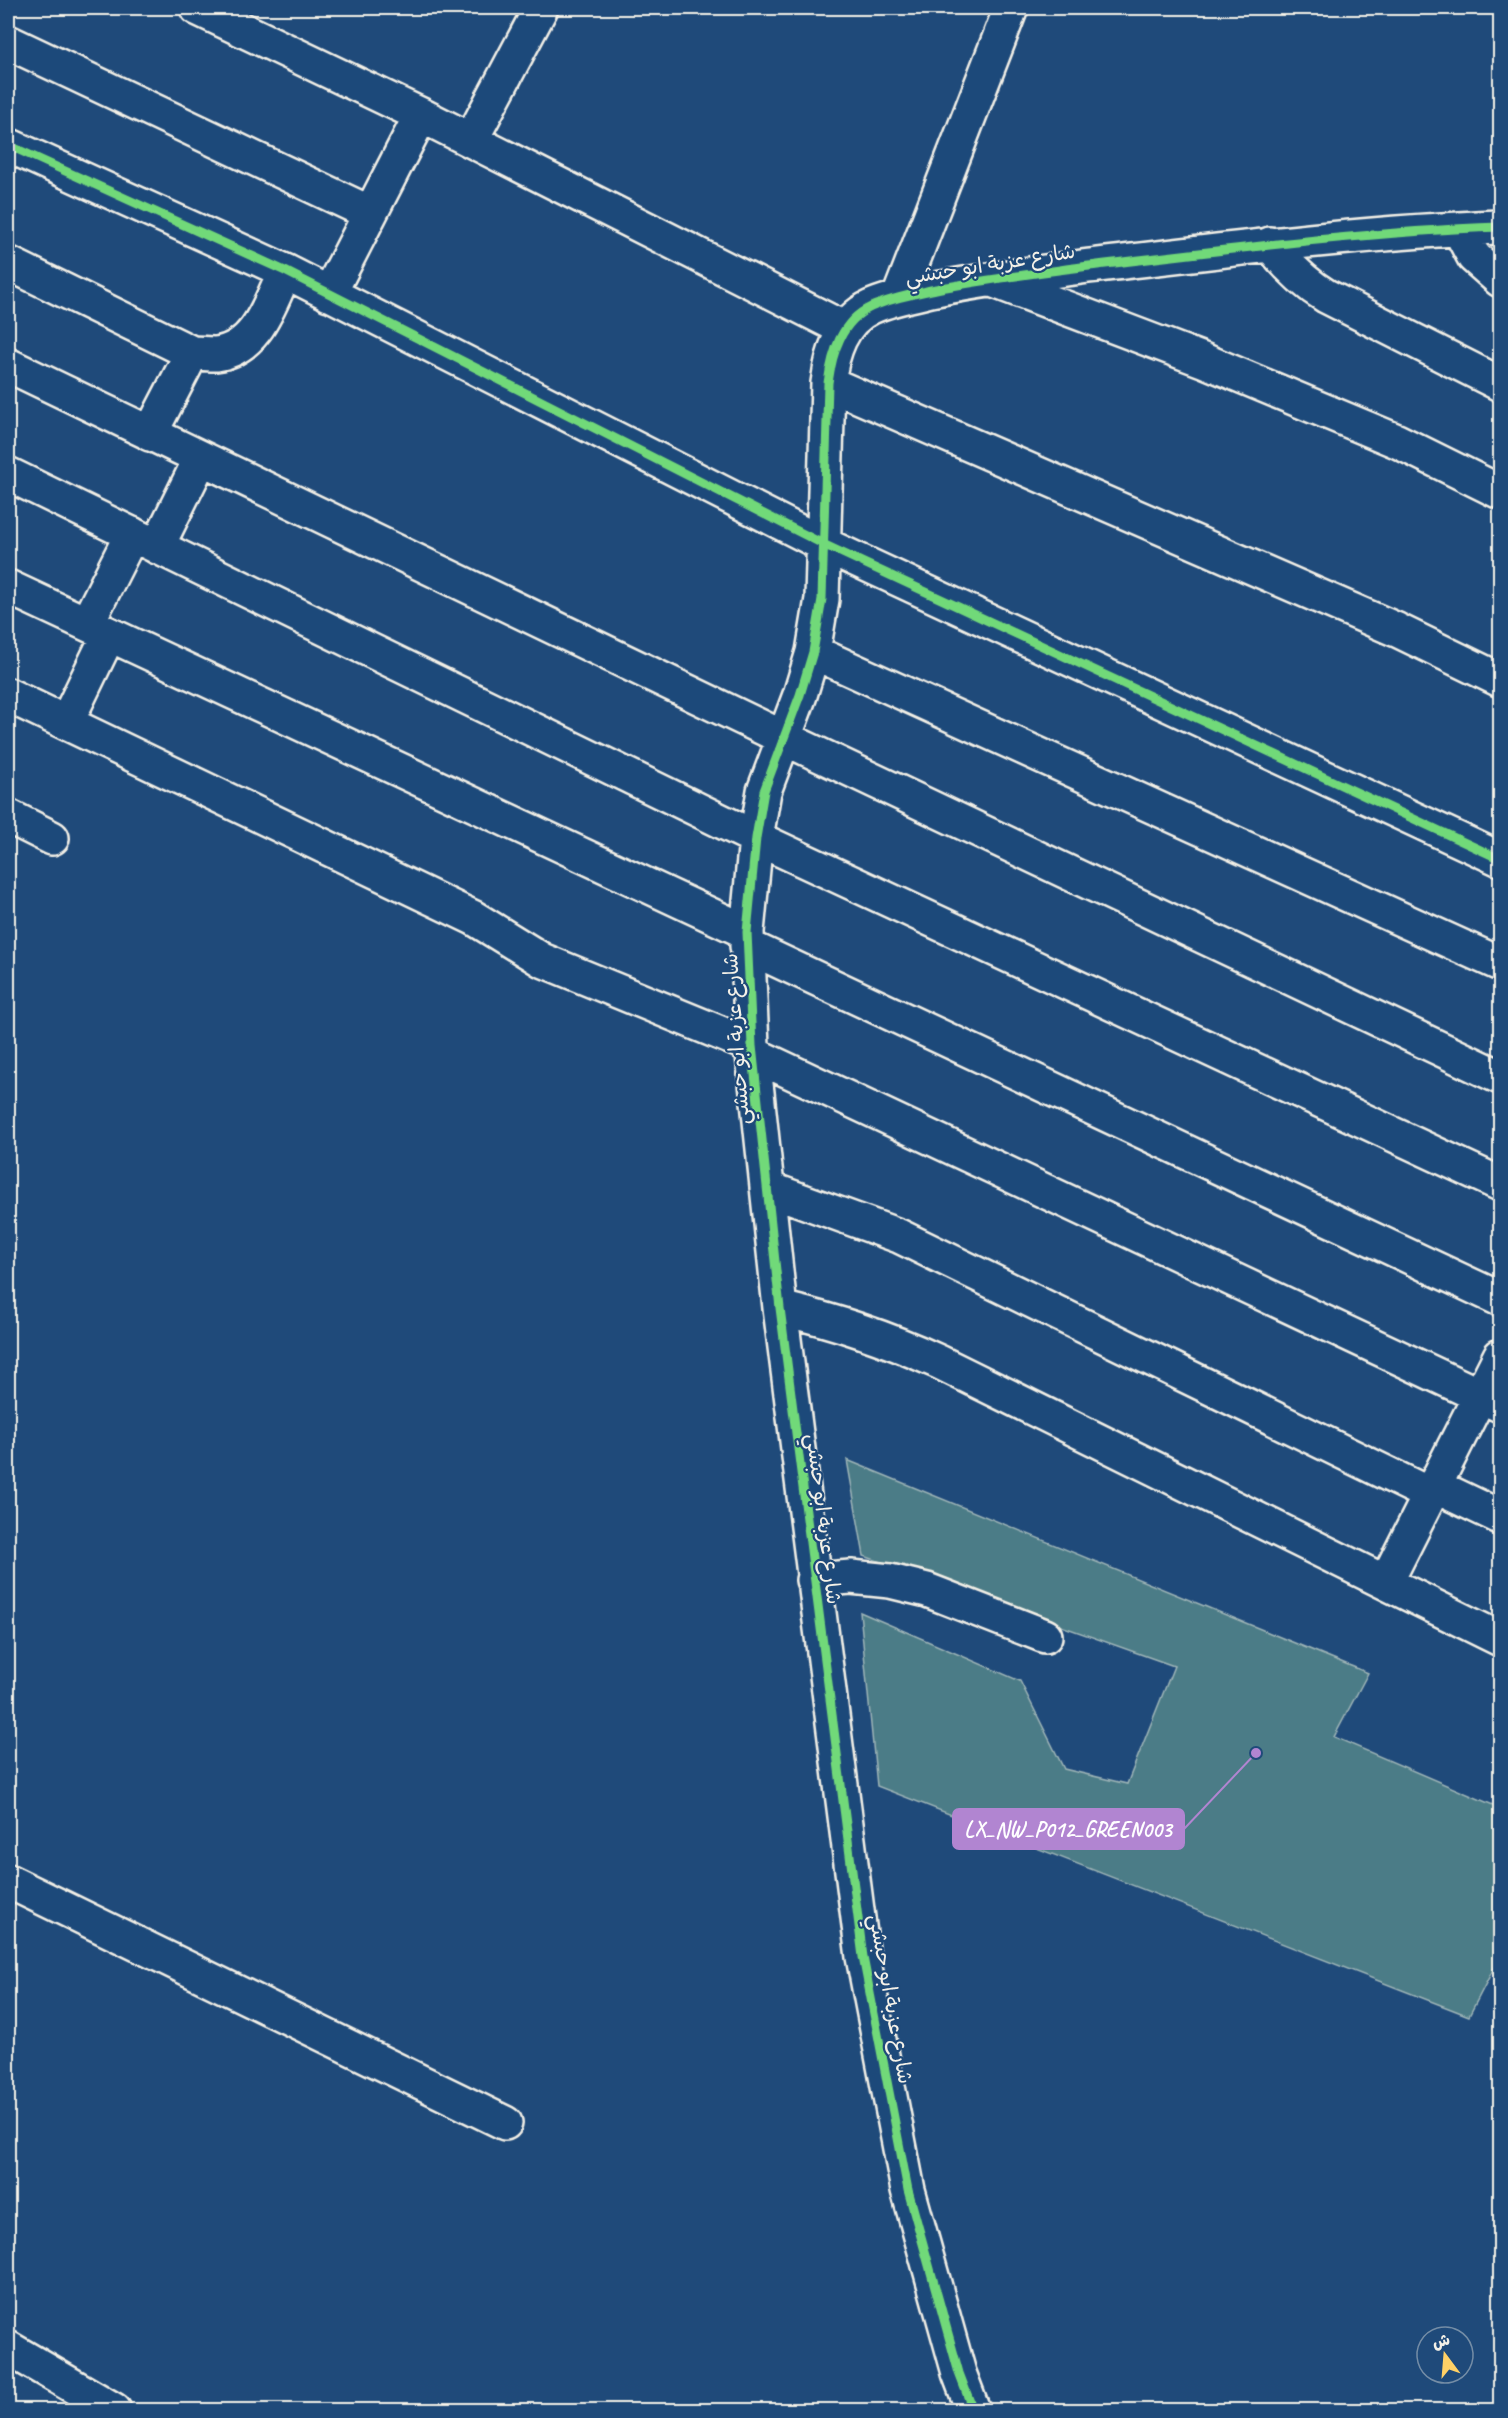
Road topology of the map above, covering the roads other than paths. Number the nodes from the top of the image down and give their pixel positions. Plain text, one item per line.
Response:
1 (197, 8) edge
2 (541, 8) edge
3 (1011, 8) edge
4 (8, 42) edge
5 (421, 115) junction
6 (471, 140) junction
7 (8, 145) edge
8 (370, 213) junction
9 (1500, 227) edge
10 (1459, 229) junction
11 (1270, 244) junction
12 (8, 263) edge
13 (285, 271) junction
14 (988, 279) junction
15 (1500, 280) edge
16 (328, 294) junction
17 (899, 297) junction
18 (845, 329) junction
19 (192, 353) junction
20 (8, 365) edge
21 (828, 383) junction
22 (1500, 384) edge
23 (150, 434) junction
24 (201, 458) junction
25 (8, 474) edge
26 (1500, 492) edge
27 (144, 540) junction
28 (823, 544) junction
29 (8, 586) edge
30 (98, 629) junction
31 (813, 652) junction
32 (1500, 680) edge
33 (8, 695) edge
34 (66, 723) junction
35 (782, 737) junction
36 (8, 816) edge
37 (52, 838) dead end
38 (756, 838) junction
39 (1500, 858) edge
40 (747, 939) junction
41 (1500, 964) edge
42 (753, 1050) junction
43 (1500, 1077) edge
44 (1500, 1184) edge
45 (767, 1188) junction
46 (1500, 1299) edge
47 (780, 1308) junction
48 (1500, 1356) edge
49 (1490, 1400) edge
50 (1433, 1490) junction
51 (1500, 1517) edge
52 (813, 1580) junction
53 (1386, 1582) junction
54 (1045, 1636) dead end
55 (1500, 1639) edge
56 (8, 1881) edge
57 (505, 2123) dead end
58 (8, 2348) edge
59 (114, 2410) edge
60 (973, 2410) edge

1 - 5 street
2 - 6 street
3 - 17 street
4 - 8 street
5 - 6 street
5 - 8 street
6 - 18 street
7 - 13 street
8 - 16 street
9 - 10 street, شارع عزبة ابو حبشي
10 - 11 street, شارع عزبة ابو حبشي
10 - 15 street
11 - 14 street, شارع عزبة ابو حبشي
11 - 22 street
12 - 19 street
13 - 16 street
13 - 19 street
14 - 17 street, شارع عزبة ابو حبشي
14 - 26 street
16 - 28 street
17 - 18 street, شارع عزبة ابو حبشي
18 - 21 street, شارع عزبة ابو حبشي
19 - 23 street
20 - 23 street
21 - 28 street, شارع عزبة ابو حبشي
21 - 32 street
23 - 24 street
24 - 27 street
24 - 35 street
25 - 27 street
27 - 30 street
27 - 38 street
28 - 31 street, شارع عزبة ابو حبشي
28 - 39 street
29 - 30 street
30 - 34 street
30 - 40 street
31 - 35 street, شارع عزبة ابو حبشي
31 - 41 street
33 - 34 street
34 - 42 street
35 - 38 street, شارع عزبة ابو حبشي
35 - 43 street
36 - 37 street
38 - 40 street, شارع عزبة ابو حبشي
38 - 44 street
40 - 42 street, شارع عزبة ابو حبشي
40 - 46 street
42 - 45 street, شارع عزبة ابو حبشي
42 - 49 street
45 - 47 street, شارع عزبة ابو حبشي
45 - 50 street
47 - 52 street, شارع عزبة ابو حبشي
47 - 53 street
48 - 49 street
49 - 50 street
50 - 51 street
50 - 53 street
52 - 54 street
52 - 60 street, شارع عزبة ابو حبشي
53 - 55 street
56 - 57 street
58 - 59 street

